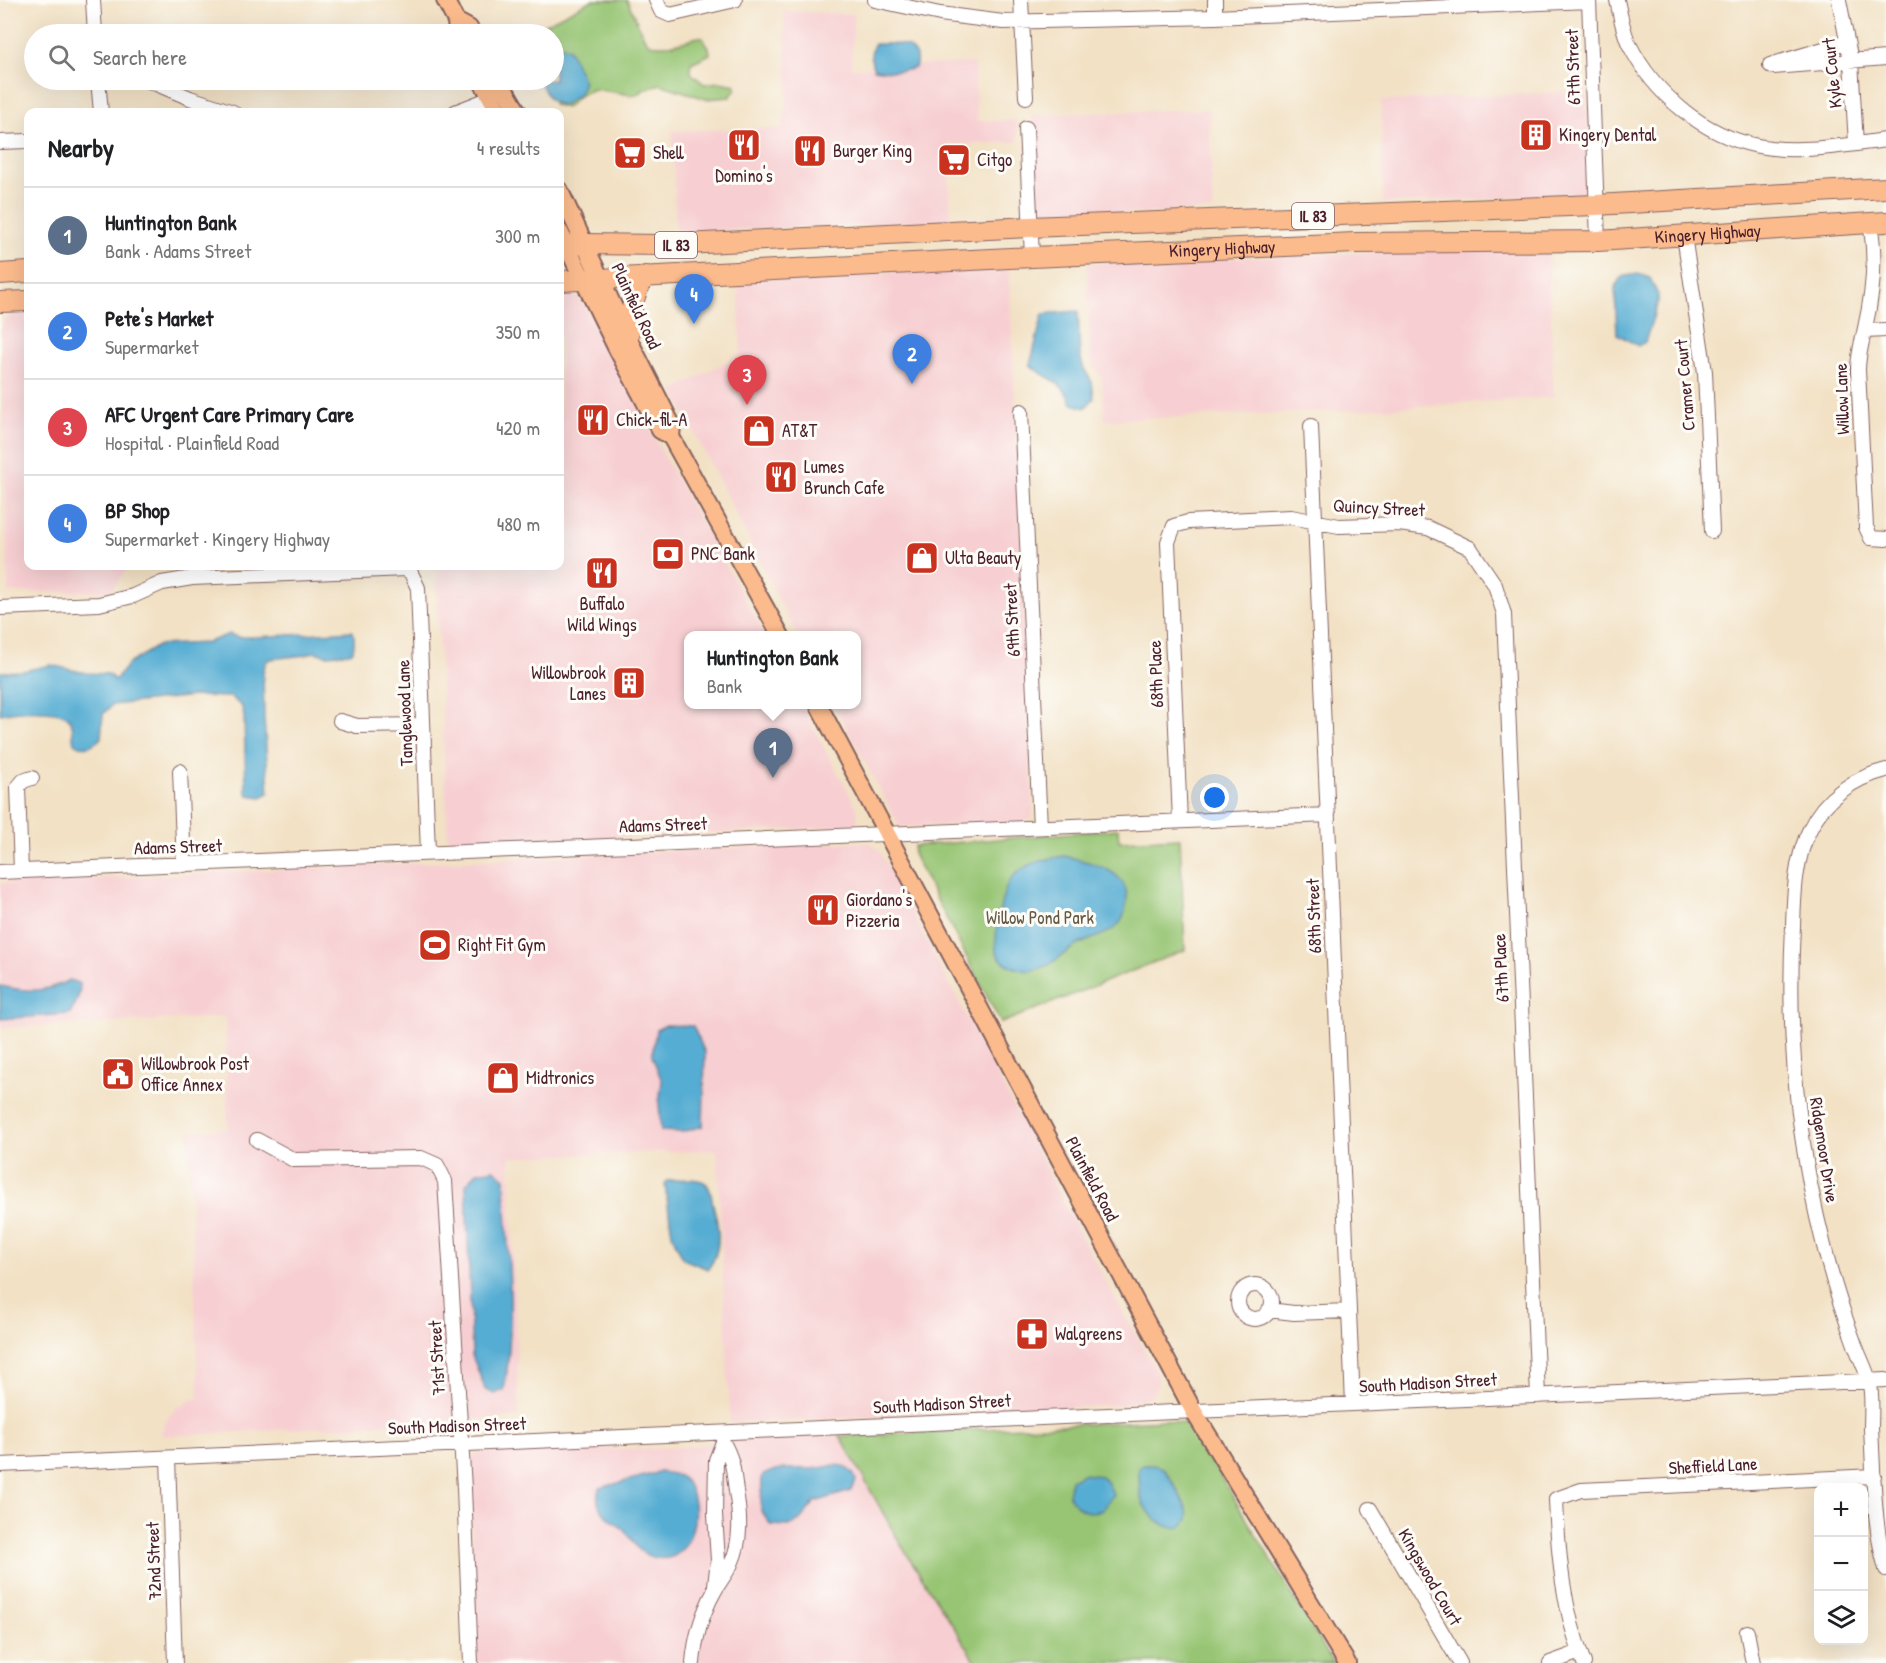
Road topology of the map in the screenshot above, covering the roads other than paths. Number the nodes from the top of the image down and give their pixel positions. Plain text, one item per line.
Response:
1 (93, 0) edge
2 (445, 0) edge
3 (656, 0) edge
4 (735, 0) edge
5 (875, 0) edge
6 (1021, 0) edge
7 (1215, 0) edge
8 (1617, 0) edge
9 (1839, 0) edge
10 (1589, 1) edge
11 (1400, 5) edge
12 (1215, 17) junction
13 (1022, 22) junction
14 (94, 24) edge
15 (454, 24) edge
16 (1847, 42) junction
17 (1886, 54) edge
18 (1886, 58) edge
19 (1851, 61) junction
20 (99, 90) edge
21 (170, 90) edge
22 (487, 90) edge
23 (506, 90) edge
24 (1026, 96) dead end
25 (491, 98) junction
26 (101, 108) edge
27 (221, 108) edge
28 (465, 108) edge
29 (497, 108) edge
30 (516, 108) edge
31 (1026, 128) dead end
32 (1886, 140) edge
33 (24, 141) edge
34 (0, 142) edge
35 (1856, 144) junction
36 (1886, 188) edge
37 (564, 199) edge
38 (1596, 206) junction
39 (1878, 223) edge
40 (1030, 228) junction
41 (1684, 236) junction
42 (564, 241) edge
43 (1598, 241) junction
44 (585, 244) junction
45 (564, 245) edge
46 (1032, 257) junction
47 (24, 272) edge
48 (0, 274) edge
49 (646, 276) junction
50 (592, 280) junction
51 (564, 281) edge
52 (24, 301) edge
53 (0, 302) edge
54 (1886, 330) edge
55 (1865, 331) junction
56 (628, 338) junction
57 (1021, 411) dead end
58 (1311, 426) dead end
59 (672, 437) junction
60 (1315, 522) junction
61 (1174, 526) joint
62 (1712, 531) dead end
63 (1886, 539) edge
64 (1470, 548) joint
65 (357, 570) edge
66 (407, 570) edge
67 (0, 608) edge
68 (778, 631) edge
69 (820, 709) edge
70 (339, 721) dead end
71 (423, 725) junction
72 (1886, 770) edge
73 (180, 771) dead end
74 (32, 778) dead end
75 (1328, 814) junction
76 (1180, 821) junction
77 (1040, 827) junction
78 (886, 833) junction
79 (428, 853) junction
80 (184, 865) junction
81 (21, 871) junction
82 (0, 872) edge
83 (257, 1140) dead end
84 (1269, 1310) dead end
85 (1349, 1311) junction
86 (1886, 1380) edge
87 (1869, 1381) junction
88 (1538, 1396) junction
89 (1353, 1404) junction
90 (1194, 1412) junction
91 (460, 1444) junction
92 (168, 1458) junction
93 (0, 1465) edge
94 (1874, 1476) junction
95 (1370, 1509) dead end
96 (1886, 1569) edge
97 (715, 1590) junction
98 (1747, 1632) dead end
99 (1582, 1658) edge
100 (175, 1663) edge
101 (471, 1663) edge
102 (693, 1663) edge
103 (1347, 1663) edge
104 (1460, 1663) edge
105 (1550, 1663) edge
106 (1753, 1663) edge

1 - 14 street
2 - 15 main road
3 - 4 street
5 - 13 street
6 - 13 street
7 - 12 street
8 - 35 street
9 - 16 street, Kyle Court
10 - 11 street
10 - 38 street, 67th Street
11 - 12 street
12 - 13 street
13 - 24 street
16 - 19 street, Kyle Court
16 - 19 street
17 - 19 street
18 - 19 street
19 - 35 street, Kyle Court
20 - 26 street
21 - 27 street
22 - 25 main road
23 - 30 main road
25 - 28 street
25 - 29 main road
31 - 40 street
32 - 35 street
33 - 34 street
36 - 38 highway, Kingery Highway / IL 83
37 - 44 main road, Plainfield Road
38 - 40 highway, Kingery Highway / IL 83
38 - 43 street, 67th Street
39 - 41 highway, Kingery Highway / IL 83
39 - 55 street, Willow Lane
40 - 44 highway, Kingery Highway / IL 83
40 - 46 street
41 - 43 highway, Kingery Highway / IL 83
41 - 62 street, Cramer Court
42 - 44 highway, Kingery Highway / IL 83
43 - 46 highway, Kingery Highway / IL 83
44 - 50 main road, Plainfield Road
45 - 50 main road, Plainfield Road
46 - 49 highway, Kingery Highway / IL 83
47 - 48 highway
49 - 50 highway, Kingery Highway / IL 83
49 - 56 highway
50 - 51 highway, Kingery Highway / IL 83
50 - 56 main road, Plainfield Road
50 - 59 main road, Plainfield Road
52 - 53 highway
54 - 55 street
55 - 63 street, Willow Lane
56 - 59 main road, Plainfield Road
57 - 77 street, 69th Street
58 - 60 street, 68th Street
59 - 68 main road, Plainfield Road
60 - 61 street, Quincy Street
60 - 64 street, Quincy Street
60 - 75 street, 68th Street
61 - 76 street, 68th Place
64 - 88 street, 67th Place
65 - 67 street, Tanglewood Lane
66 - 71 street, Tanglewood Lane
69 - 78 main road, Plainfield Road
70 - 71 street
71 - 79 street, Tanglewood Lane
72 - 87 street, Ridgemoor Drive
73 - 80 street
74 - 81 street
75 - 76 street, Adams Street
75 - 85 street, 68th Street
76 - 77 street, Adams Street
77 - 78 street, Adams Street
78 - 79 street, Adams Street
78 - 90 main road, Plainfield Road
79 - 80 street, Adams Street
80 - 81 street, Adams Street
81 - 82 street, Adams Street
83 - 91 street, 71st Street
84 - 85 street
85 - 89 street, 68th Street
86 - 87 street, South Madison Street
87 - 88 street, South Madison Street
87 - 94 street, Ridgemoor Drive
88 - 89 street, South Madison Street
89 - 90 street, South Madison Street
90 - 91 street, South Madison Street
90 - 103 main road, Plainfield Road
91 - 92 street, South Madison Street
91 - 101 street, 71st Street
92 - 93 street, South Madison Street
92 - 100 street, 72nd Street
94 - 96 street, Ridgemoor Drive
94 - 99 street, Sheffield Lane
95 - 104 street, Kingswood Court
97 - 97 street
97 - 102 street
98 - 106 street
99 - 105 street

